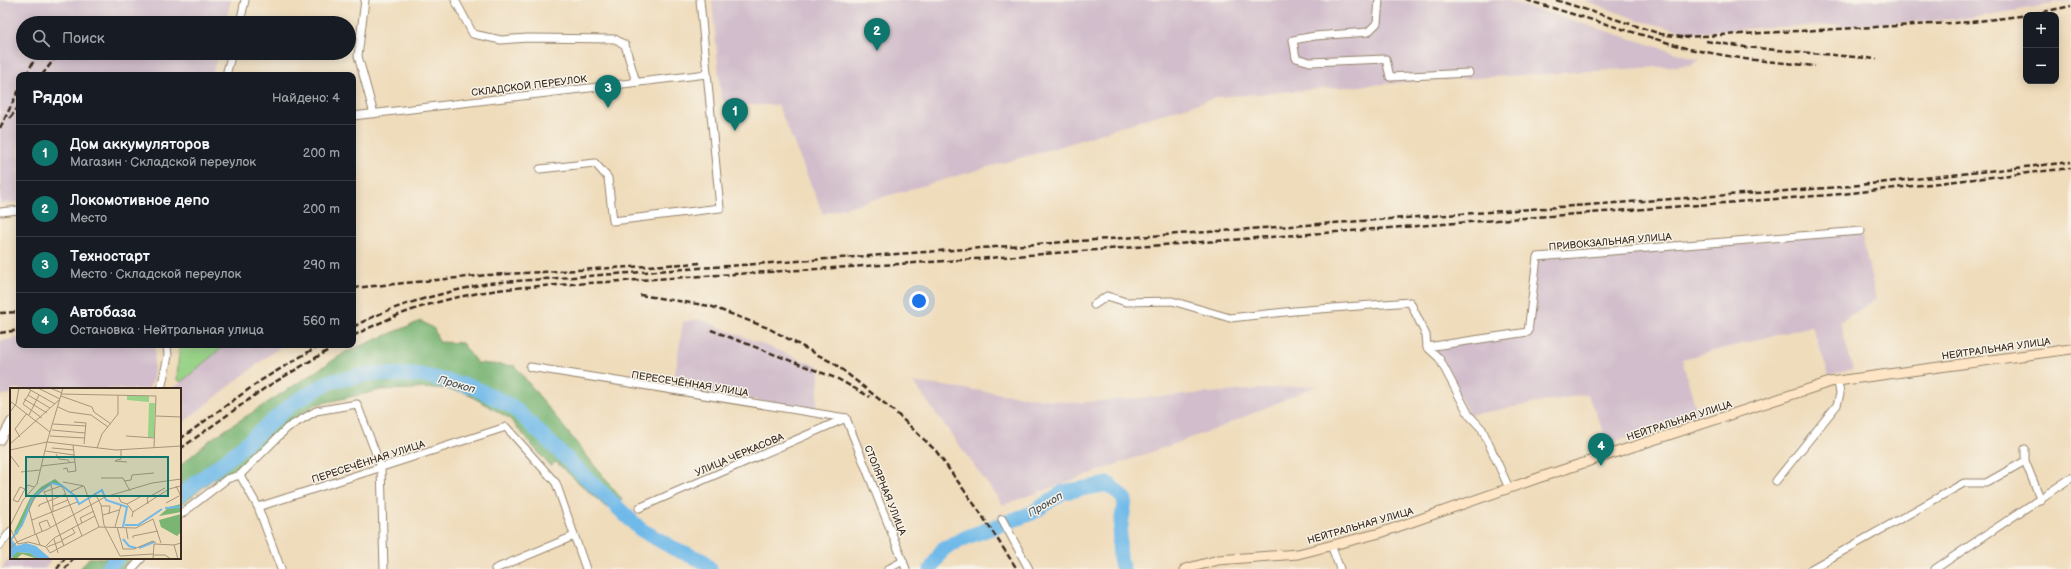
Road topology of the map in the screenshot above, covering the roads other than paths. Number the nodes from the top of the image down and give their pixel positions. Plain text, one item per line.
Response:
1 (246, 0) edge
2 (365, 0) edge
3 (456, 0) edge
4 (700, 0) edge
5 (1379, 0) edge
6 (242, 16) edge
7 (230, 60) edge
8 (227, 72) edge
9 (1469, 73) dead end
10 (707, 74) junction
11 (636, 82) junction
12 (374, 114) junction
13 (356, 116) edge
14 (540, 168) dead end
15 (16, 210) edge
16 (0, 212) edge
17 (1861, 231) dead end
18 (1094, 305) dead end
19 (1427, 347) junction
20 (167, 348) edge
21 (2071, 349) edge
22 (530, 367) dead end
23 (1838, 381) junction
24 (161, 388) edge
25 (846, 418) junction
26 (10, 423) edge
27 (0, 441) edge
28 (2025, 449) dead end
29 (2025, 461) junction
30 (381, 467) junction
31 (240, 474) junction
32 (2070, 480) edge
33 (1776, 481) dead end
34 (1509, 488) junction
35 (2041, 500) junction
36 (258, 507) junction
37 (639, 508) dead end
38 (181, 514) edge
39 (1002, 519) dead end
40 (10, 532) edge
41 (574, 536) junction
42 (0, 545) edge
43 (1331, 545) junction
44 (141, 559) edge
45 (904, 561) junction
46 (132, 569) edge
47 (281, 569) edge
48 (384, 569) edge
49 (495, 569) edge
50 (586, 569) edge
51 (888, 569) edge
52 (906, 569) edge
53 (1029, 569) edge
54 (1185, 569) edge
55 (1340, 569) edge
56 (1811, 569) edge
57 (1935, 569) edge

1 - 6 street
2 - 12 street
3 - 11 street
4 - 10 street
5 - 9 street
7 - 8 street
10 - 11 street, СКЛАДСКОЙ ПЕРЕУЛОК
10 - 14 street
11 - 12 street, СКЛАДСКОЙ ПЕРЕУЛОК
12 - 13 street, СКЛАДСКОЙ ПЕРЕУЛОК
15 - 16 street
17 - 19 street, ПРИВОКЗАЛЬНАЯ УЛИЦА
18 - 19 street
19 - 34 street
20 - 24 street
21 - 23 main road, НЕЙТРАЛЬНАЯ УЛИЦА
22 - 25 street, ПЕРЕСЕЧЁННАЯ УЛИЦА
23 - 33 street
23 - 34 main road, НЕЙТРАЛЬНАЯ УЛИЦА
25 - 37 street, УЛИЦА ЧЕРКАСОВА
25 - 45 street, СТОЛЯРНАЯ УЛИЦА
26 - 27 street
28 - 29 street
29 - 35 street
29 - 56 street
30 - 31 street
30 - 36 street, ПЕРЕСЕЧЁННАЯ УЛИЦА
30 - 41 street, ПЕРЕСЕЧЁННАЯ УЛИЦА
30 - 48 street
31 - 36 street
31 - 38 street
32 - 35 street
34 - 43 main road, НЕЙТРАЛЬНАЯ УЛИЦА
35 - 57 street
36 - 47 street
39 - 53 street
40 - 42 street
41 - 49 street
41 - 50 street
43 - 54 main road, НЕЙТРАЛЬНАЯ УЛИЦА
43 - 55 street
44 - 46 street
45 - 51 street
45 - 52 street, СТОЛЯРНАЯ УЛИЦА

